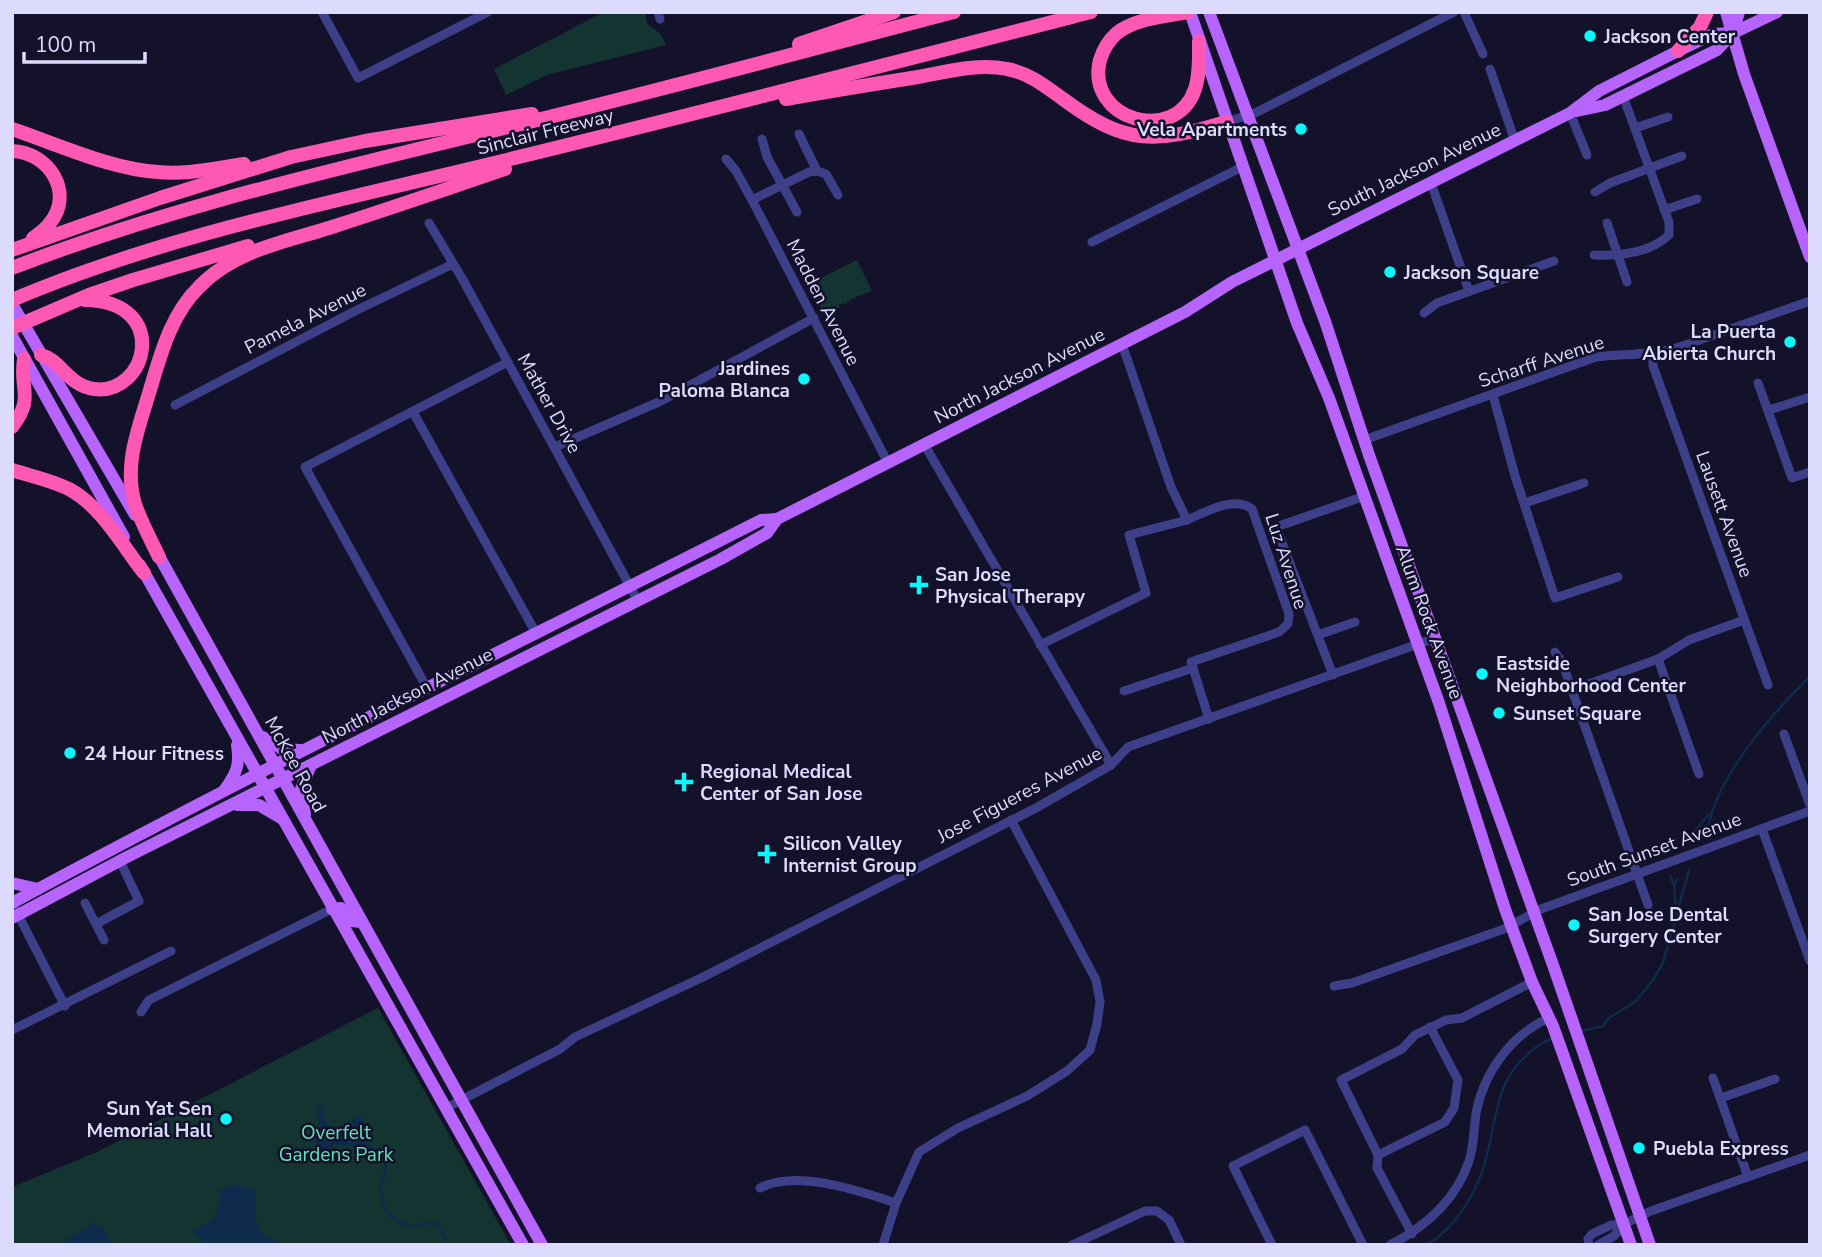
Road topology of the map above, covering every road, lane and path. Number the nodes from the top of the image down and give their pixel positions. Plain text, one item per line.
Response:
1 (322, 12) edge
2 (488, 12) edge
3 (894, 12) edge
4 (954, 12) edge
5 (1091, 12) edge
6 (1189, 12) edge
7 (1209, 12) edge
8 (1454, 12) edge
9 (1465, 12) edge
10 (1707, 12) edge
11 (1726, 12) edge
12 (1739, 12) edge
13 (1777, 12) edge
14 (1733, 33) junction
15 (1198, 36) junction
16 (1678, 51) junction
17 (1483, 54) dead end
18 (1490, 69) dead end
19 (692, 80) junction
20 (1623, 96) junction
21 (596, 106) junction
22 (1570, 113) junction
23 (1248, 115) junction
24 (685, 116) junction
25 (1668, 117) dead end
26 (1226, 122) junction
27 (1635, 128) junction
28 (12, 129) edge
29 (799, 134) dead end
30 (600, 138) junction
31 (762, 139) dead end
32 (1515, 141) junction
33 (12, 151) edge
34 (1587, 155) dead end
35 (1682, 156) dead end
36 (290, 157) junction
37 (726, 159) dead end
38 (1242, 167) junction
39 (1649, 169) junction
40 (817, 171) junction
41 (1431, 183) junction
42 (784, 185) junction
43 (1595, 192) dead end
44 (838, 195) dead end
45 (1697, 199) dead end
46 (752, 200) junction
47 (1664, 209) junction
48 (797, 212) dead end
49 (1607, 222) dead end
50 (429, 223) dead end
51 (1806, 237) edge
52 (288, 241) junction
53 (27, 243) junction
54 (1092, 243) dead end
55 (1298, 249) junction
56 (12, 250) edge
57 (1594, 254) dead end
58 (1618, 256) junction
59 (1810, 257) edge
60 (1275, 260) junction
61 (1554, 261) dead end
62 (453, 264) junction
63 (12, 268) edge
64 (1627, 282) dead end
65 (1469, 291) junction
66 (80, 300) junction
67 (1810, 300) edge
68 (12, 302) edge
69 (1424, 313) dead end
70 (814, 318) junction
71 (12, 328) edge
72 (12, 336) edge
73 (1122, 344) junction
74 (38, 349) junction
75 (1653, 354) junction
76 (22, 355) junction
77 (508, 362) junction
78 (1758, 383) dead end
79 (1493, 395) junction
80 (1810, 397) edge
81 (175, 405) dead end
82 (1769, 410) junction
83 (413, 412) junction
84 (12, 427) edge
85 (1364, 439) junction
86 (924, 444) junction
87 (555, 447) junction
88 (888, 463) junction
89 (12, 470) edge
90 (1810, 472) edge
91 (1584, 483) dead end
92 (1364, 496) junction
93 (1525, 503) junction
94 (777, 519) junction
95 (1188, 520) junction
96 (159, 557) junction
97 (144, 573) junction
98 (1618, 577) dead end
99 (631, 587) junction
100 (638, 601) junction
101 (1744, 620) junction
102 (1355, 622) dead end
103 (537, 635) junction
104 (1318, 635) junction
105 (1435, 638) junction
106 (1418, 644) junction
107 (1040, 645) junction
108 (1555, 652) dead end
109 (1658, 659) junction
110 (1193, 668) junction
111 (1333, 674) junction
112 (449, 679) junction
113 (1768, 685) dead end
114 (428, 690) junction
115 (1572, 690) junction
116 (1124, 691) dead end
117 (429, 706) junction
118 (1209, 719) junction
119 (253, 725) junction
120 (234, 731) junction
121 (1784, 734) dead end
122 (304, 750) junction
123 (275, 765) junction
124 (311, 765) junction
125 (1111, 765) junction
126 (257, 774) junction
127 (1699, 774) dead end
128 (282, 779) junction
129 (265, 789) junction
130 (224, 791) junction
131 (233, 805) junction
132 (1810, 805) edge
133 (1810, 811) edge
134 (282, 818) junction
135 (1011, 820) junction
136 (306, 821) junction
137 (1762, 828) junction
138 (120, 861) junction
139 (1638, 873) junction
140 (12, 883) edge
141 (38, 889) junction
142 (12, 903) edge
143 (85, 903) dead end
144 (1648, 905) dead end
145 (332, 909) junction
146 (1534, 913) junction
147 (15, 917) edge
148 (362, 922) junction
149 (96, 923) junction
150 (1512, 925) junction
151 (104, 940) dead end
152 (171, 951) dead end
153 (1810, 961) edge
154 (1532, 982) junction
155 (1334, 986) dead end
156 (65, 1006) junction
157 (141, 1012) dead end
158 (1551, 1022) junction
159 (1430, 1027) junction
160 (12, 1030) edge
161 (1713, 1078) dead end
162 (1775, 1079) dead end
163 (1721, 1098) junction
164 (461, 1100) junction
165 (446, 1108) junction
166 (1378, 1155) junction
167 (1810, 1155) edge
168 (1748, 1177) junction
169 (760, 1188) dead end
170 (896, 1203) junction
171 (1640, 1216) junction
172 (1624, 1224) junction
173 (1412, 1234) junction
174 (1077, 1244) edge
175 (523, 1245) edge
176 (542, 1245) edge
177 (883, 1245) edge
178 (1181, 1245) edge
179 (1272, 1245) edge
180 (1363, 1245) edge
181 (1390, 1245) edge
182 (1589, 1245) edge
183 (1598, 1245) edge
184 (1631, 1245) edge
185 (1650, 1245) edge

1 - 2 street
3 - 19 highway
4 - 19 highway, Sinclair Freeway
5 - 24 highway, Sinclair Freeway
6 - 15 main road, Alum Rock Avenue
6 - 15 highway
7 - 23 main road, Alum Rock Avenue
8 - 23 street
9 - 17 street
10 - 16 highway
11 - 14 main road
12 - 14 main road
13 - 14 main road, South Jackson Avenue
14 - 16 main road, South Jackson Avenue
14 - 20 main road, South Jackson Avenue
14 - 51 main road
15 - 26 main road, Alum Rock Avenue
16 - 22 main road, South Jackson Avenue
18 - 32 street
19 - 21 highway, Sinclair Freeway
20 - 22 main road, South Jackson Avenue
20 - 27 street
21 - 36 highway
21 - 63 highway, Sinclair Freeway
22 - 32 main road, South Jackson Avenue
22 - 34 street
23 - 26 street
23 - 55 main road, Alum Rock Avenue
24 - 26 highway
24 - 30 highway, Sinclair Freeway
25 - 27 street
26 - 38 main road, Alum Rock Avenue
27 - 39 street
28 - 36 highway
29 - 40 street
30 - 52 highway
30 - 68 highway, Sinclair Freeway
31 - 42 street
32 - 41 main road, South Jackson Avenue
33 - 53 highway
35 - 39 street
36 - 53 highway
37 - 46 street, Madden Avenue
38 - 54 street
38 - 60 main road, Alum Rock Avenue
39 - 43 street
39 - 47 street
40 - 42 street
40 - 44 street
41 - 55 main road, South Jackson Avenue
41 - 65 street
42 - 46 street
42 - 48 street
45 - 47 street
46 - 70 street, Madden Avenue
47 - 58 street
49 - 58 street
50 - 62 street, Mather Drive
51 - 59 main road
52 - 66 highway
52 - 96 highway
53 - 56 highway
55 - 60 main road, South Jackson Avenue
55 - 85 main road, Alum Rock Avenue
57 - 58 street
58 - 64 street
60 - 73 main road, North Jackson Avenue
60 - 92 main road, Alum Rock Avenue
61 - 65 street
62 - 77 street, Mather Drive
62 - 81 street, Pamela Avenue
65 - 69 street
66 - 71 highway
66 - 74 highway
67 - 75 street, Scharff Avenue
68 - 74 main road, McKee Road
70 - 87 street
70 - 88 street, Madden Avenue
72 - 76 main road, McKee Road
73 - 86 main road, North Jackson Avenue
73 - 95 street
74 - 96 main road, McKee Road
75 - 79 street, Scharff Avenue
75 - 101 street, Lausett Avenue
76 - 84 highway
76 - 97 main road, McKee Road
77 - 83 street
77 - 87 street, Mather Drive
78 - 82 street
79 - 85 street, Scharff Avenue
79 - 93 street
80 - 82 street
82 - 90 street
83 - 103 street
83 - 114 street
85 - 105 main road, Alum Rock Avenue
86 - 88 main road, North Jackson Avenue
86 - 107 street
87 - 99 street, Mather Drive
88 - 94 main road, North Jackson Avenue
89 - 97 highway
91 - 93 street
92 - 104 street
92 - 106 main road, Alum Rock Avenue
93 - 98 street
94 - 99 main road, North Jackson Avenue
94 - 100 main road, North Jackson Avenue
95 - 107 street, Luz Avenue
95 - 110 street, Luz Avenue
96 - 119 main road, McKee Road
97 - 120 main road, McKee Road
99 - 100 street, Mather Drive
99 - 103 main road, North Jackson Avenue
100 - 117 main road, North Jackson Avenue
101 - 109 street
101 - 113 street, Lausett Avenue
102 - 104 street
103 - 112 main road, North Jackson Avenue
104 - 111 street
105 - 106 street, Jose Figueres Avenue
105 - 146 main road, Alum Rock Avenue
106 - 111 street, Jose Figueres Avenue
106 - 150 main road, Alum Rock Avenue
107 - 125 street
108 - 115 street
109 - 115 street
109 - 127 street
110 - 116 street, Luz Avenue
110 - 118 street
111 - 118 street, Jose Figueres Avenue
112 - 114 main road, North Jackson Avenue
112 - 117 main road
114 - 122 main road, North Jackson Avenue
115 - 139 street
117 - 124 main road, North Jackson Avenue
118 - 125 street, Jose Figueres Avenue
119 - 122 main road
119 - 123 main road, McKee Road
120 - 126 main road, McKee Road
120 - 130 main road
121 - 132 street
122 - 123 main road, North Jackson Avenue
123 - 126 main road, North Jackson Avenue
123 - 128 main road, McKee Road
124 - 128 main road, North Jackson Avenue
124 - 136 main road
125 - 135 street, Jose Figueres Avenue
126 - 129 main road, McKee Road
126 - 130 main road, North Jackson Avenue
128 - 129 main road, North Jackson Avenue
128 - 136 main road, McKee Road
129 - 131 main road, North Jackson Avenue
129 - 134 main road, McKee Road
130 - 141 main road, North Jackson Avenue
131 - 134 main road
131 - 138 main road, North Jackson Avenue
133 - 137 street, South Sunset Avenue
134 - 145 main road, McKee Road
135 - 164 street, Jose Figueres Avenue
135 - 170 street
136 - 148 main road, McKee Road
137 - 139 street, South Sunset Avenue
137 - 153 street
138 - 147 main road, North Jackson Avenue
138 - 149 street
139 - 144 street
139 - 146 street, South Sunset Avenue
140 - 141 main road
141 - 142 main road, North Jackson Avenue
142 - 147 street
143 - 149 street
145 - 148 main road
145 - 157 street
145 - 165 main road, McKee Road
146 - 150 street, South Sunset Avenue
146 - 171 main road, Alum Rock Avenue
147 - 156 street
148 - 164 main road, McKee Road
149 - 151 street
150 - 154 main road, Alum Rock Avenue
150 - 155 street, South Sunset Avenue
152 - 156 street
154 - 158 main road, Alum Rock Avenue
154 - 159 street
156 - 160 street
158 - 172 main road, Alum Rock Avenue
158 - 173 street
159 - 166 street
159 - 166 street
161 - 163 street
162 - 163 street
163 - 168 street
164 - 165 street, Jose Figueres Avenue
164 - 176 main road, McKee Road
165 - 175 main road, McKee Road
166 - 173 street
167 - 168 street
168 - 171 street
169 - 170 street
170 - 177 street
171 - 172 street
171 - 185 main road, Alum Rock Avenue
172 - 182 street
172 - 183 street
172 - 184 main road, Alum Rock Avenue
173 - 181 street
174 - 178 street
179 - 180 street

